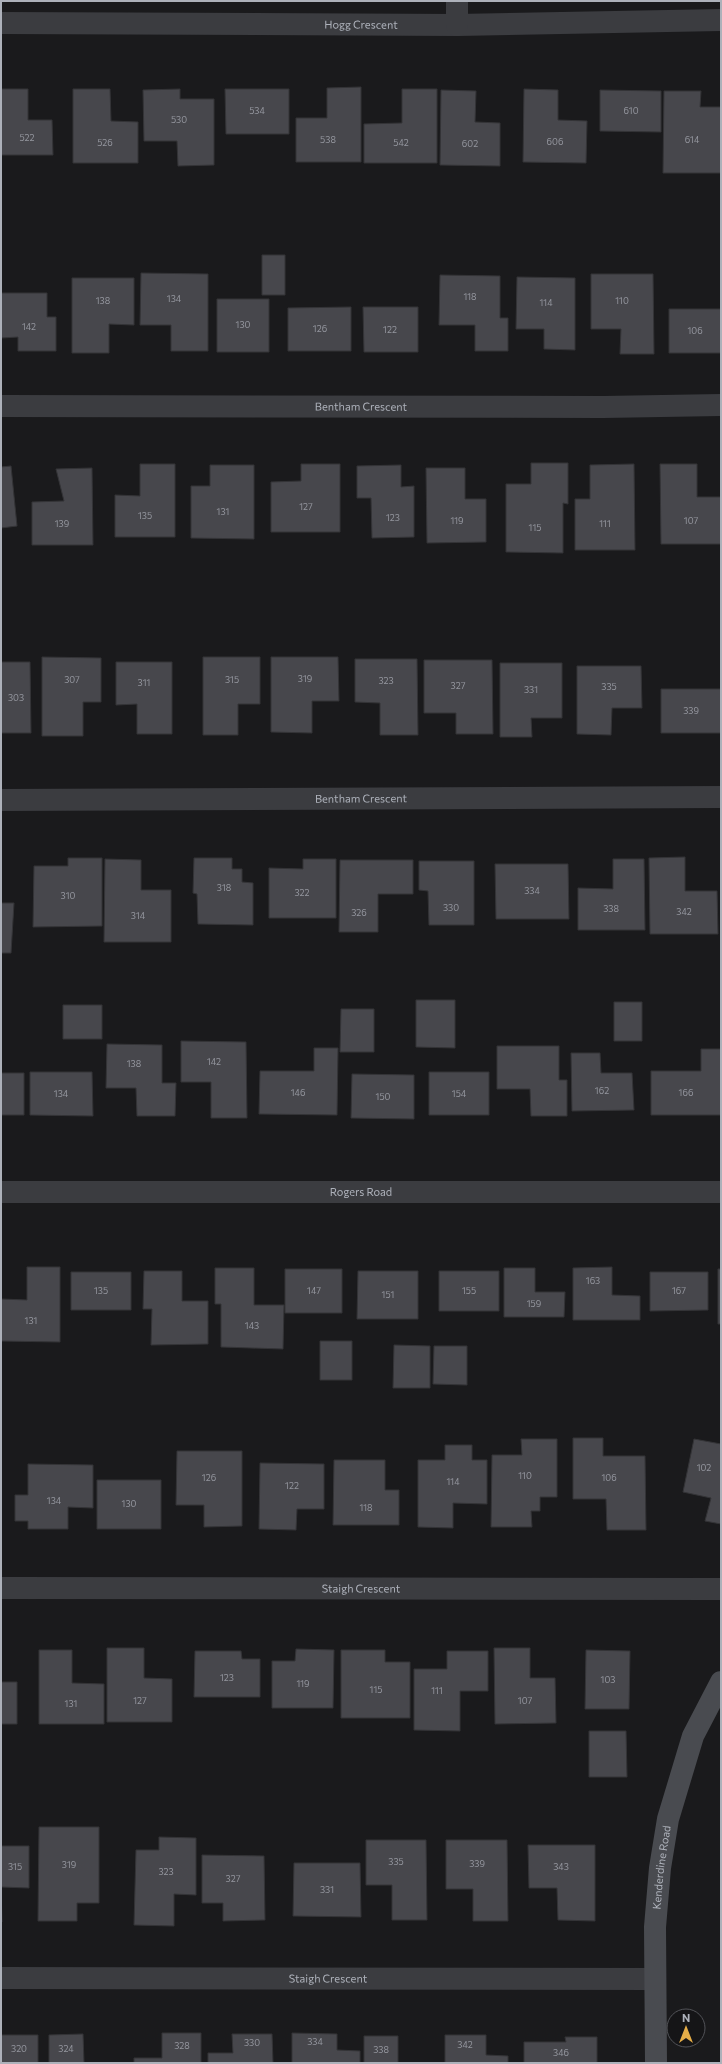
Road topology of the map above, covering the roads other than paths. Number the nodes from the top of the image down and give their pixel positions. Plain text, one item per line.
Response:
1 (457, 1) edge
2 (721, 20) edge
3 (1, 23) edge
4 (457, 25) junction
5 (721, 405) edge
6 (1, 406) edge
7 (721, 797) edge
8 (1, 800) edge
9 (1, 1192) edge
10 (721, 1192) edge
11 (1, 1588) edge
12 (721, 1589) edge
13 (721, 1682) edge
14 (1, 1978) edge
15 (655, 1979) junction
16 (656, 2063) edge

1 - 4 street
2 - 4 street, Hogg Crescent
3 - 4 street, Hogg Crescent
5 - 6 street, Bentham Crescent
7 - 8 street, Bentham Crescent
9 - 10 street, Rogers Road
11 - 12 street, Staigh Crescent
13 - 15 street, Kenderdine Road
14 - 15 street, Staigh Crescent
15 - 16 street, Kenderdine Road

